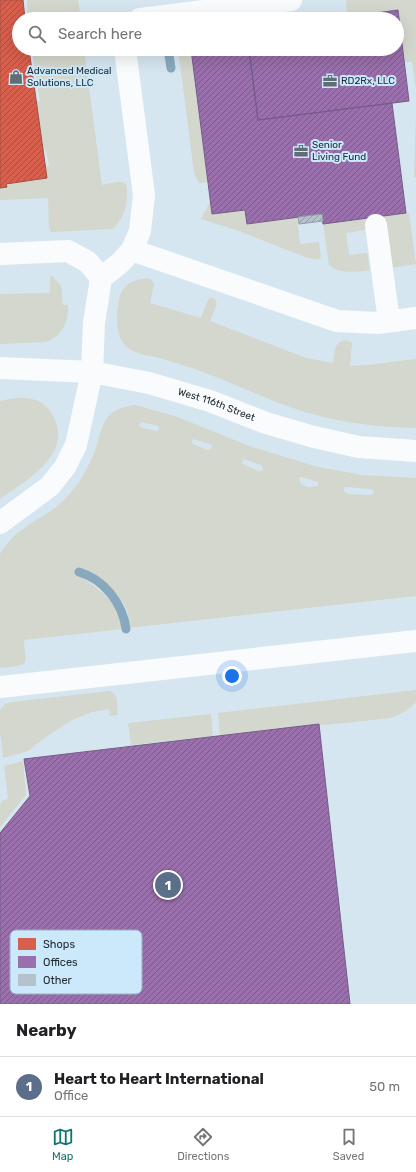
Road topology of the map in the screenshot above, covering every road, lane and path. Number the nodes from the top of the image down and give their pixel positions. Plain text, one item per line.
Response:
1 (291, 0) edge
2 (196, 12) edge
3 (126, 56) edge
4 (376, 225) dead end
5 (132, 250) junction
6 (0, 254) edge
7 (101, 278) junction
8 (416, 318) edge
9 (389, 321) junction
10 (5, 369) edge
11 (92, 372) junction
12 (416, 451) edge
13 (0, 523) edge
14 (416, 641) edge
15 (0, 687) edge

1 - 2 street
3 - 5 street
4 - 9 street
5 - 7 street
5 - 9 street
6 - 7 street
7 - 11 street
8 - 9 street
10 - 11 street, West 116th Street
11 - 12 street, West 116th Street
11 - 13 street
14 - 15 street

